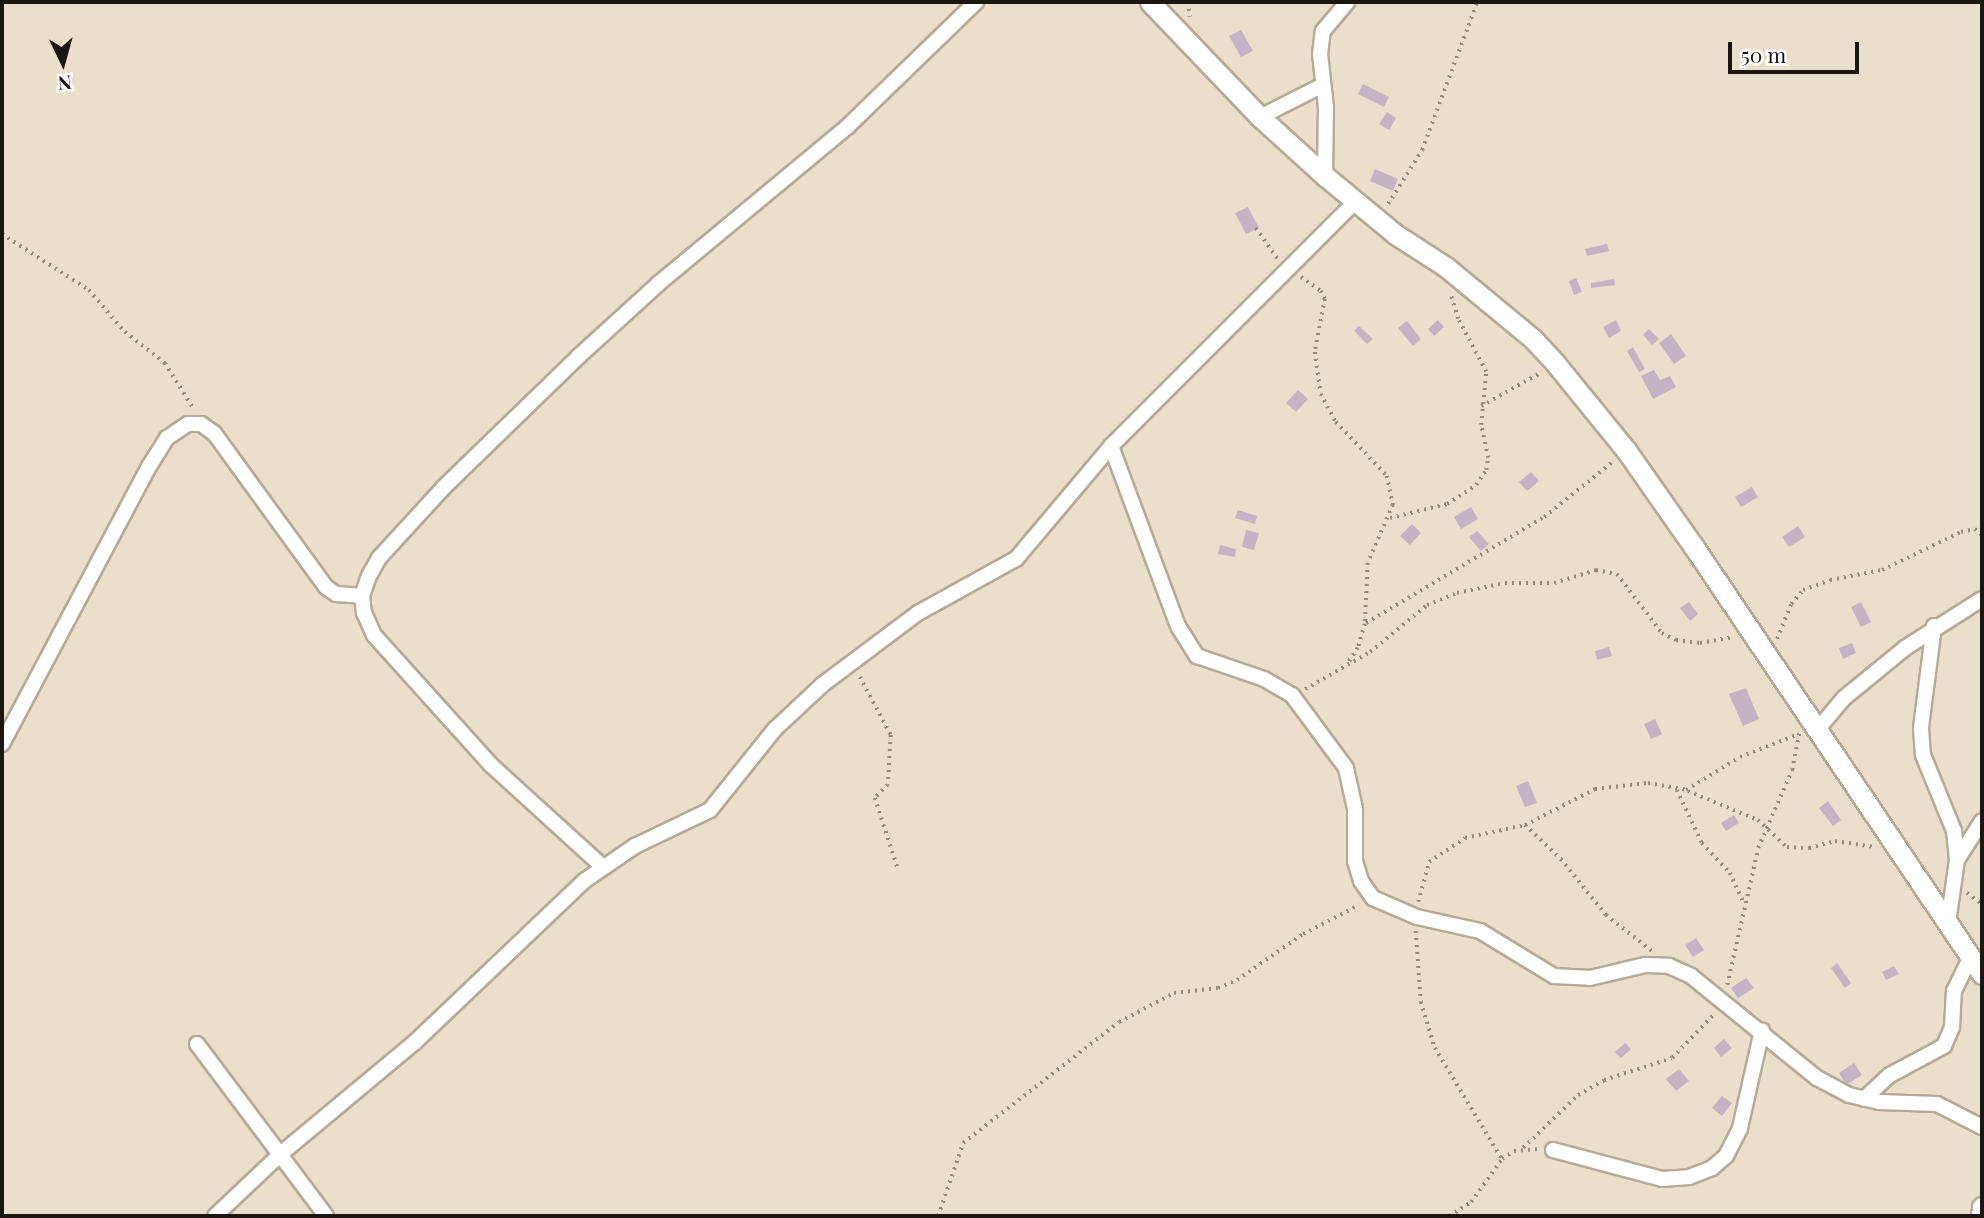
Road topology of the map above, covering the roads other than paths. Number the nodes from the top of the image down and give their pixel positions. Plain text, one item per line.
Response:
1 (976, 2) edge
2 (1150, 2) edge
3 (1347, 2) edge
4 (1323, 85) junction
5 (1260, 117) junction
6 (1325, 176) junction
7 (1356, 201) junction
8 (1111, 446) junction
9 (362, 596) junction
10 (1982, 600) edge
11 (1934, 626) junction
12 (1808, 732) junction
13 (2, 744) edge
14 (1982, 821) edge
15 (1956, 860) junction
16 (602, 866) junction
17 (1948, 923) junction
18 (1970, 956) junction
19 (1982, 974) edge
20 (1762, 1030) junction
21 (197, 1044) dead end
22 (1864, 1099) junction
23 (1982, 1127) edge
24 (1553, 1150) road end
25 (283, 1153) junction
26 (1982, 1206) edge
27 (215, 1216) edge
28 (326, 1216) edge
29 (1981, 1216) edge

1 - 9 street
2 - 5 street
3 - 4 street
4 - 5 street
4 - 6 street
5 - 6 street
6 - 7 street
7 - 8 street
7 - 12 street
8 - 16 street
8 - 20 street
9 - 13 street
9 - 16 street
10 - 11 street
11 - 12 street
11 - 15 street
12 - 17 street
14 - 15 street
15 - 17 street
16 - 25 street
17 - 18 street
18 - 19 street
18 - 22 street
20 - 22 street
20 - 24 street
21 - 25 street
22 - 23 street
25 - 27 street
25 - 28 street
26 - 29 street

